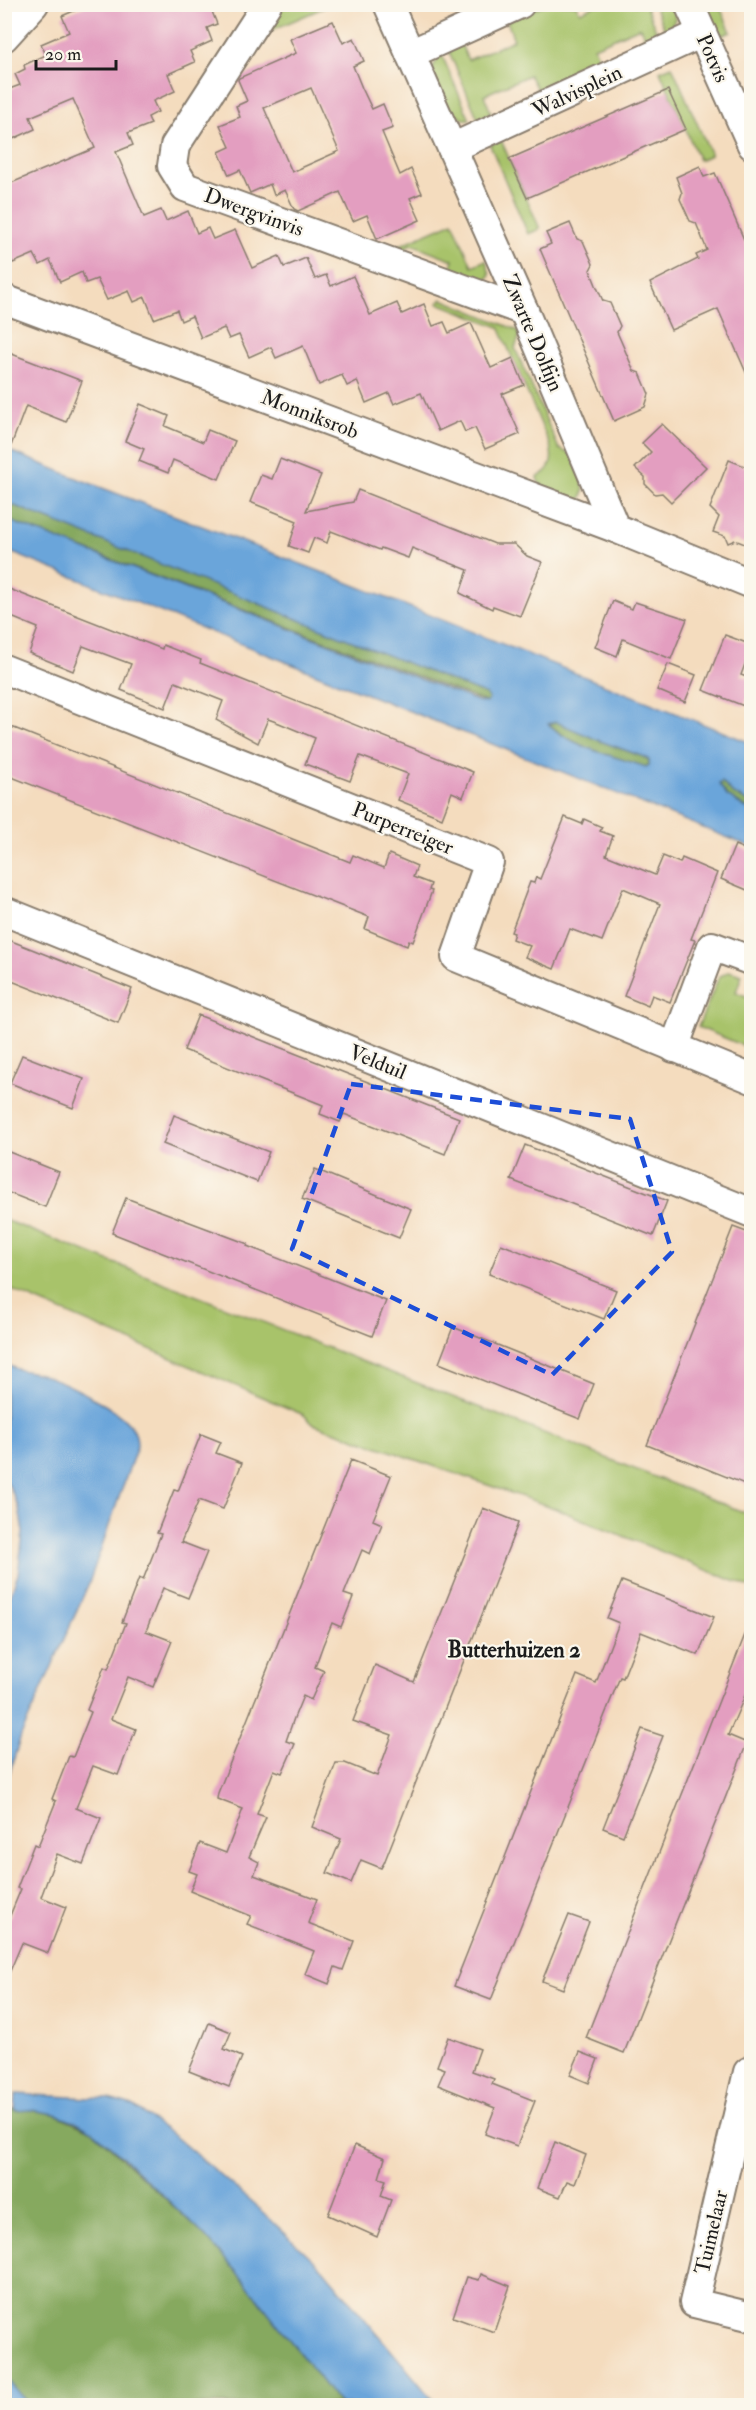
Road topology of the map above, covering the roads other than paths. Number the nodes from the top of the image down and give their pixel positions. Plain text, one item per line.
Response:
1 (34, 4) edge
2 (267, 4) edge
3 (388, 4) edge
4 (520, 4) edge
5 (689, 4) edge
6 (702, 33) junction
7 (4, 37) edge
8 (410, 54) junction
9 (752, 145) edge
10 (452, 148) junction
11 (4, 299) edge
12 (524, 311) junction
13 (615, 528) junction
14 (752, 584) edge
15 (4, 669) edge
16 (4, 911) edge
17 (752, 961) edge
18 (674, 1048) junction
19 (752, 1079) edge
20 (752, 1213) edge
21 (752, 2070) edge
22 (752, 2317) edge

1 - 7 street
2 - 12 street, Dwergvinvis
3 - 8 street, Zwarte Dolfijn
4 - 8 street
5 - 6 street, Potvis
6 - 9 street, Potvis
6 - 10 street, Walvisplein
8 - 10 street, Zwarte Dolfijn
10 - 12 street, Zwarte Dolfijn
11 - 13 street, Monniksrob
12 - 13 street, Zwarte Dolfijn
13 - 14 street
15 - 18 street, Purperreiger
16 - 20 street, Velduil
17 - 18 street
18 - 19 street, Purperreiger
21 - 22 street, Tuimelaar

